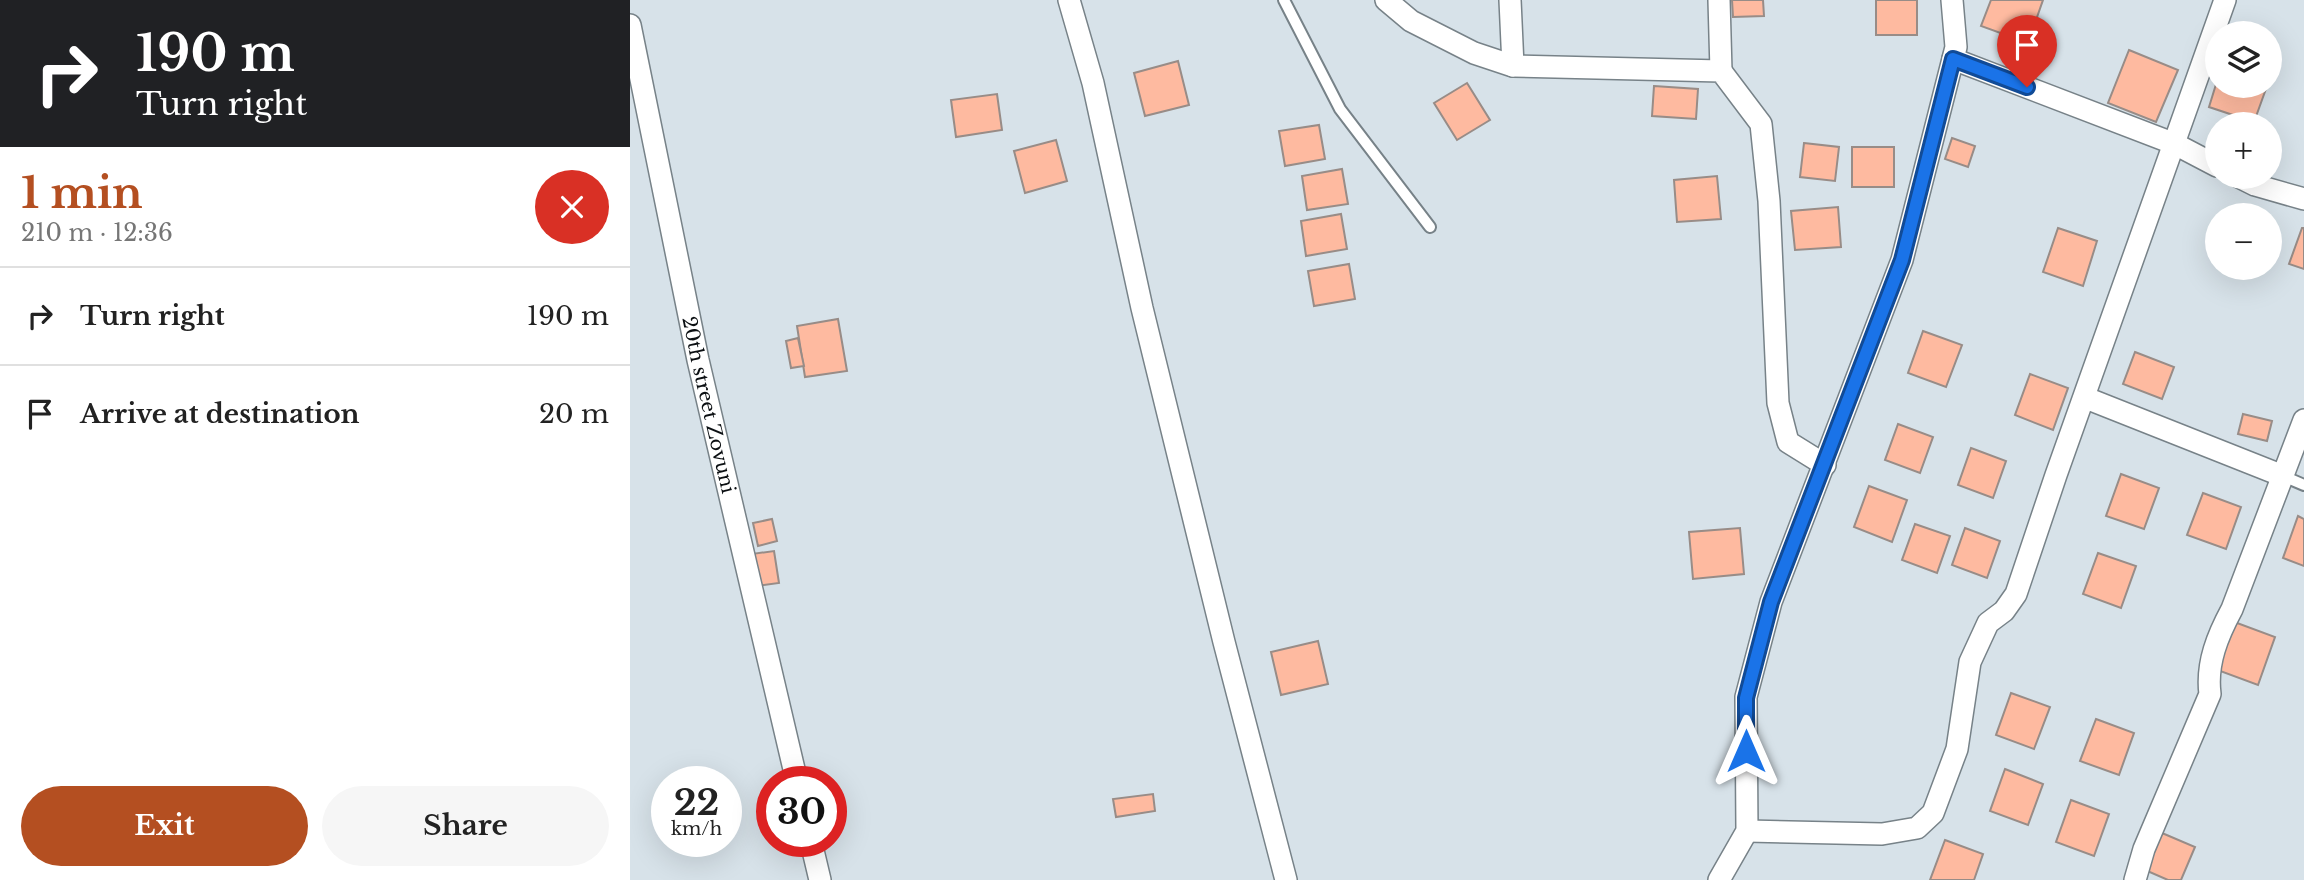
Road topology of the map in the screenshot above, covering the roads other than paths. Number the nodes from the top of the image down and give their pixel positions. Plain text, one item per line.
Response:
1 (1069, 0) edge
2 (1284, 0) edge
3 (1386, 0) edge
4 (1510, 0) edge
5 (1719, 0) edge
6 (1952, 0) edge
7 (2225, 0) edge
8 (630, 25) edge
9 (1953, 59) junction
10 (1513, 66) junction
11 (1721, 71) junction
12 (2175, 144) junction
13 (2205, 160) edge
14 (2270, 189) edge
15 (2304, 198) edge
16 (1430, 227) dead end
17 (2086, 398) junction
18 (2304, 420) edge
19 (1825, 464) junction
20 (2283, 476) junction
21 (2304, 485) edge
22 (793, 766) edge
23 (1747, 831) junction
24 (815, 857) edge
25 (820, 880) edge
26 (1286, 880) edge
27 (1719, 880) edge
28 (2135, 880) edge

1 - 26 street
2 - 16 lane
3 - 10 street
4 - 10 street
5 - 11 street
6 - 9 street
7 - 12 street
8 - 22 street, 20th street Zovuni
9 - 12 street
9 - 19 street
10 - 11 street
11 - 19 street
12 - 13 street
12 - 17 street
14 - 15 street
17 - 20 street
17 - 23 street
18 - 20 street
19 - 23 street
20 - 21 lane
20 - 28 street
23 - 27 street
24 - 25 street

